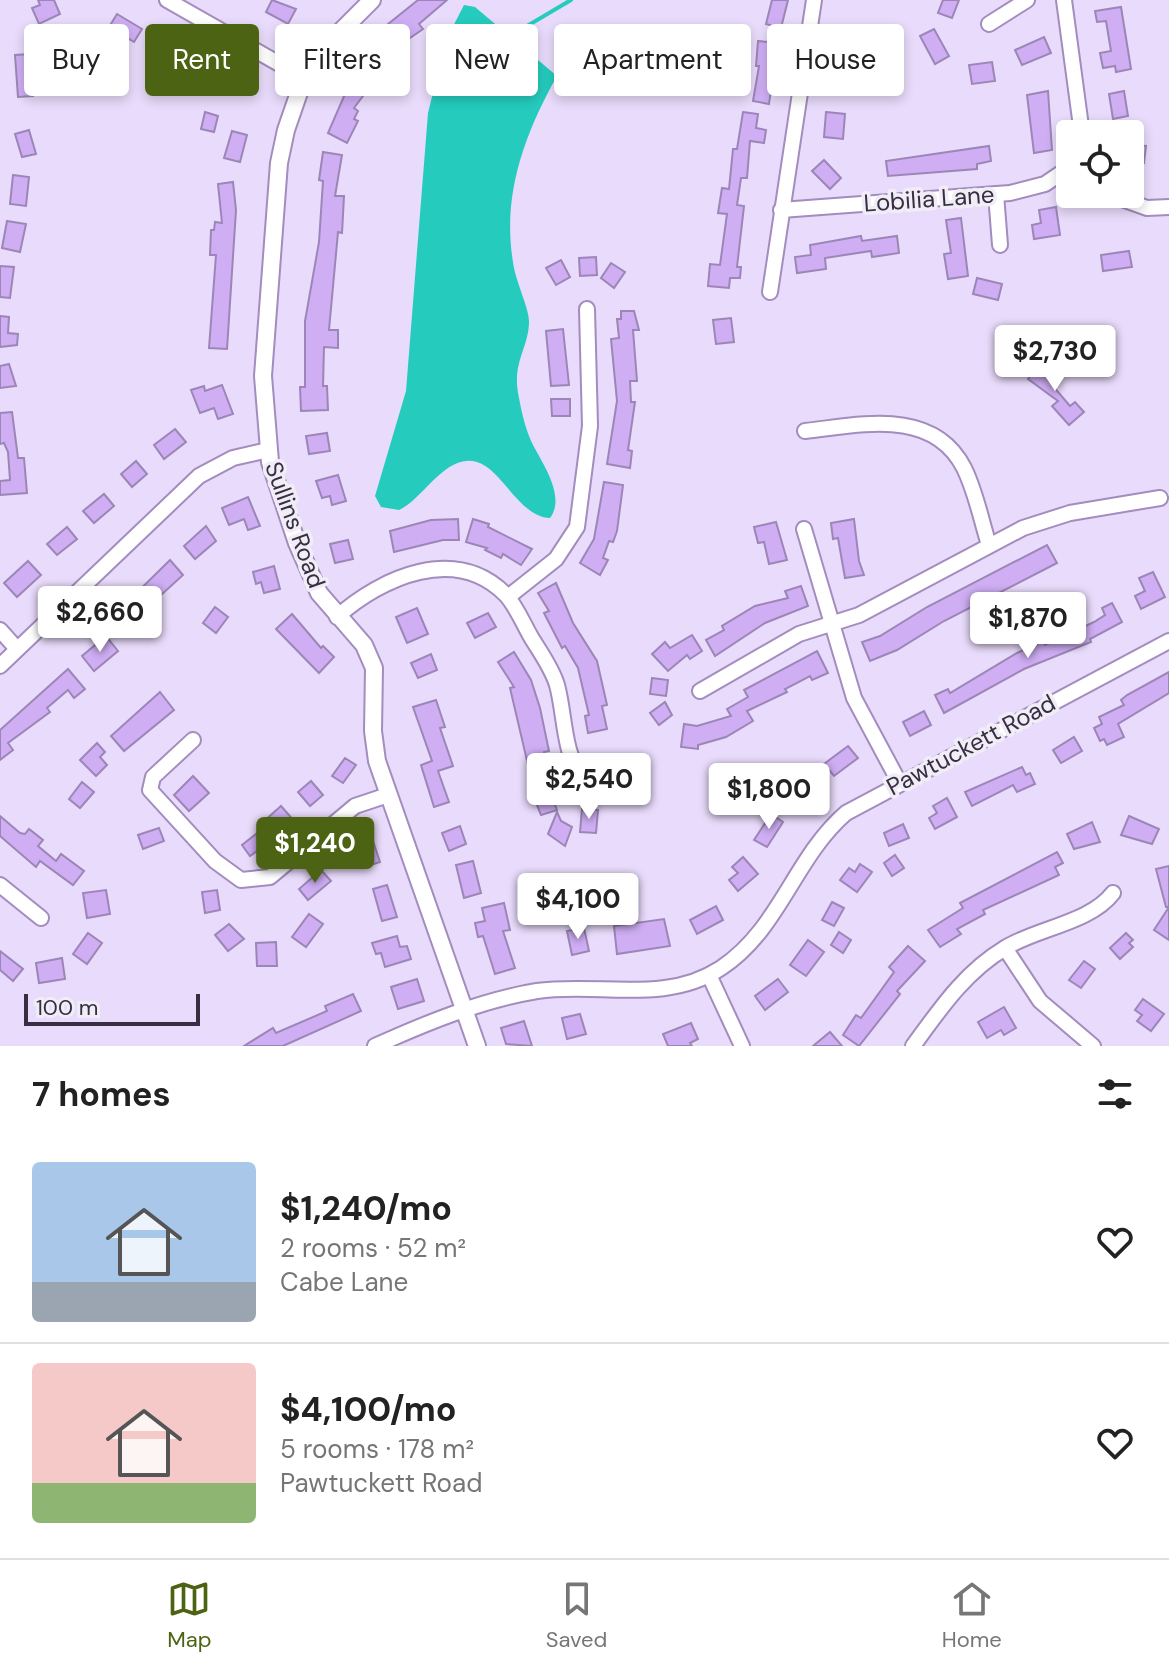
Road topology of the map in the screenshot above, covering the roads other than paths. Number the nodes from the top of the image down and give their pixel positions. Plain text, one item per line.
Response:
1 (167, 0) edge
2 (372, 0) edge
3 (814, 0) edge
4 (1027, 0) edge
5 (1064, 0) edge
6 (346, 24) edge
7 (989, 24) dead end
8 (275, 61) edge
9 (298, 96) edge
10 (1080, 120) edge
11 (1056, 177) edge
12 (996, 194) junction
13 (1144, 207) edge
14 (1169, 207) edge
15 (781, 210) junction
16 (1000, 245) dead end
17 (770, 292) dead end
18 (587, 309) dead end
19 (805, 431) dead end
20 (268, 450) junction
21 (1160, 498) dead end
22 (804, 529) dead end
23 (989, 545) junction
24 (508, 597) junction
25 (337, 617) junction
26 (832, 623) junction
27 (0, 630) edge
28 (1169, 641) edge
29 (17, 649) junction
30 (0, 666) edge
31 (700, 691) dead end
32 (193, 740) dead end
33 (582, 778) dead end
34 (899, 782) junction
35 (388, 795) junction
36 (0, 885) edge
37 (1113, 893) dead end
38 (41, 918) dead end
39 (1005, 948) junction
40 (709, 975) junction
41 (465, 1012) junction
42 (375, 1046) edge
43 (477, 1046) edge
44 (742, 1046) edge
45 (913, 1046) edge
46 (1093, 1046) edge

1 - 8 street
2 - 6 street, Sullins Road
3 - 15 street
4 - 7 street
5 - 10 street
9 - 20 street, Sullins Road
11 - 12 street, Lobilia Lane
12 - 15 street, Lobilia Lane
12 - 16 street
13 - 14 street
15 - 17 street
18 - 24 street
19 - 23 street
20 - 25 street, Sullins Road
20 - 29 street
21 - 23 street
22 - 26 street
23 - 26 street
24 - 25 street
24 - 33 street
25 - 35 street, Sullins Road
26 - 31 street
26 - 34 street
27 - 29 street
28 - 34 street, Pawtuckett Road
29 - 30 street
32 - 35 street
34 - 40 street, Pawtuckett Road
35 - 41 street, Sullins Road
36 - 38 street
37 - 39 street
39 - 45 street
39 - 46 street
40 - 41 street, Pawtuckett Road
40 - 44 street
41 - 42 street, Pawtuckett Road
41 - 43 street, Sullins Road

